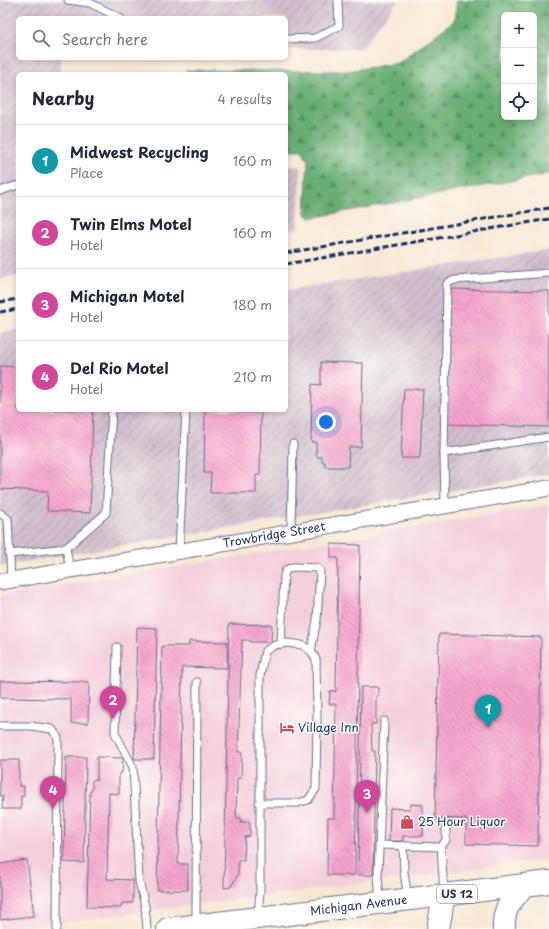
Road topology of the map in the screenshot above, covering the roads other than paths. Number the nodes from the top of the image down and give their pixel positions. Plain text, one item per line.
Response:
1 (68, 0) edge
2 (338, 0) edge
3 (93, 2) edge
4 (117, 16) edge
5 (288, 39) edge
6 (16, 186) edge
7 (0, 191) edge
8 (549, 273) edge
9 (112, 412) edge
10 (186, 412) edge
11 (549, 437) edge
12 (293, 444) dead end
13 (444, 453) junction
14 (549, 488) edge
15 (445, 506) junction
16 (0, 513) edge
17 (291, 532) junction
18 (66, 548) junction
19 (179, 552) junction
20 (9, 554) junction
21 (70, 570) junction
22 (6, 581) edge
23 (281, 644) junction
24 (117, 647) dead end
25 (311, 650) junction
26 (197, 682) dead end
27 (384, 721) dead end
28 (0, 726) edge
29 (259, 803) junction
30 (446, 823) dead end
31 (380, 845) junction
32 (403, 846) junction
33 (441, 847) junction
34 (549, 882) edge
35 (524, 885) junction
36 (444, 895) junction
37 (408, 900) junction
38 (380, 903) junction
39 (258, 918) junction
40 (196, 926) junction
41 (57, 929) edge
42 (147, 929) edge
43 (168, 929) edge
44 (438, 929) edge
45 (504, 929) edge

1 - 3 lane
2 - 5 lane
3 - 4 lane
6 - 7 lane
8 - 13 lane
9 - 18 lane
10 - 19 lane
11 - 13 lane
12 - 17 lane
13 - 15 lane
14 - 15 street, Trowbridge Street
15 - 17 street, Trowbridge Street
16 - 20 lane
17 - 19 street, Trowbridge Street
18 - 20 lane
18 - 21 lane
19 - 21 street, Trowbridge Street
20 - 22 lane
21 - 22 street, Trowbridge Street
23 - 25 lane
23 - 25 lane
23 - 29 lane
24 - 42 lane
25 - 29 lane
26 - 40 lane
27 - 31 lane
28 - 41 lane
29 - 39 lane
30 - 33 lane
31 - 32 lane
31 - 38 lane
32 - 33 lane
32 - 37 lane
33 - 36 lane
34 - 35 main road, Michigan Avenue / US 12
35 - 36 main road, Michigan Avenue / US 12
35 - 45 main road
36 - 37 main road, Michigan Avenue / US 12
36 - 44 main road
37 - 38 main road, Michigan Avenue / US 12
38 - 39 main road, Michigan Avenue / US 12
39 - 40 main road, Michigan Avenue / US 12
40 - 43 main road, Michigan Avenue / US 12

